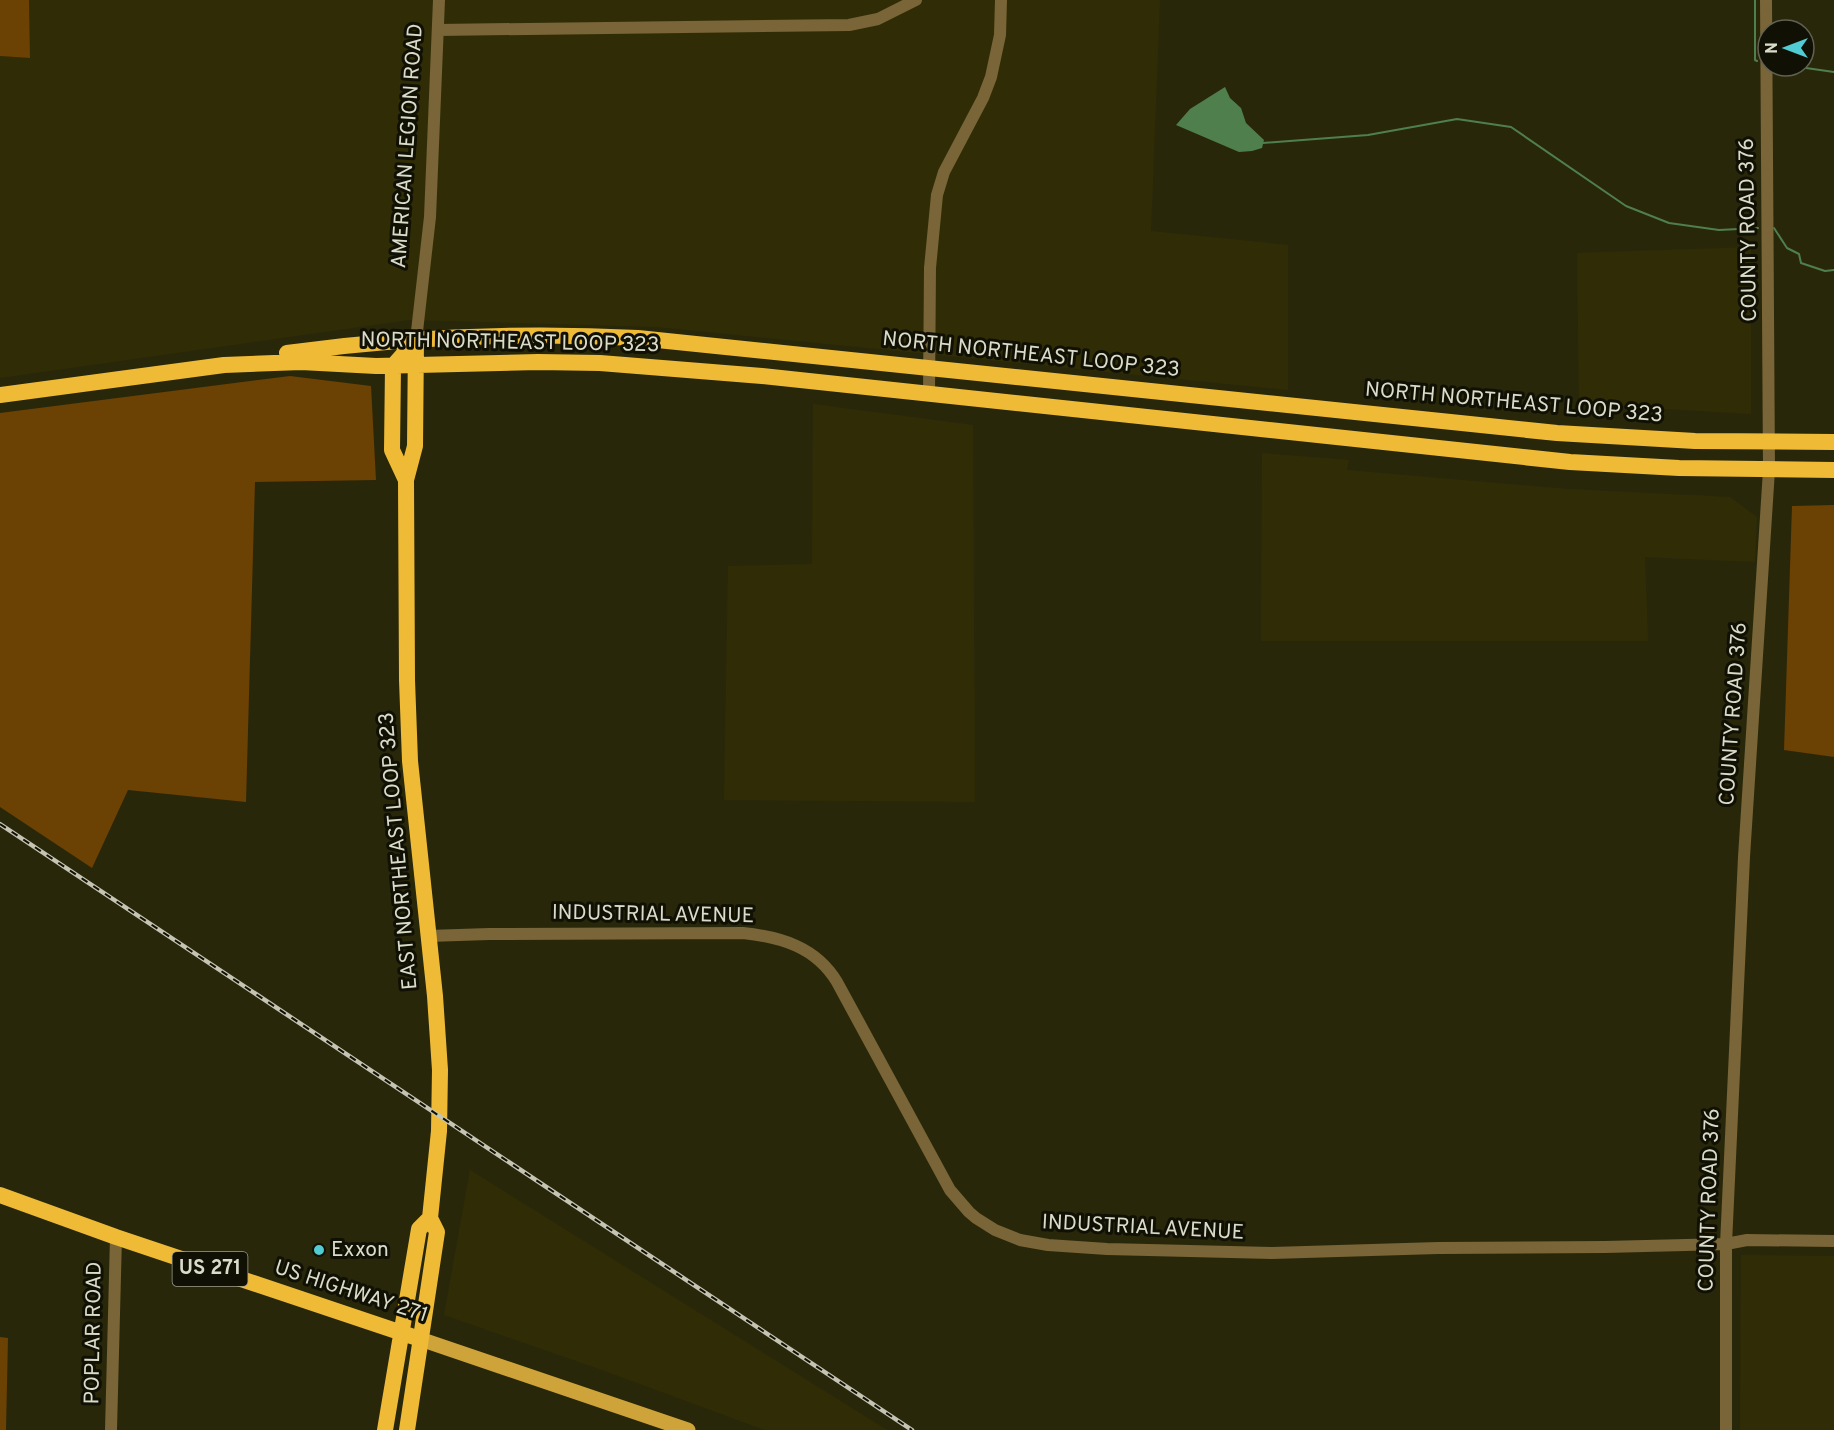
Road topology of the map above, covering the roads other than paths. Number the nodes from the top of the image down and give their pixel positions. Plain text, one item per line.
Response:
1 (439, 0) edge
2 (916, 0) edge
3 (1001, 0) edge
4 (1766, 0) edge
5 (438, 30) junction
6 (638, 338) junction
7 (416, 340) junction
8 (636, 364) junction
9 (225, 365) junction
10 (393, 366) junction
11 (415, 366) junction
12 (930, 367) junction
13 (1024, 377) junction
14 (929, 393) junction
15 (0, 395) edge
16 (1021, 403) junction
17 (1426, 420) junction
18 (1769, 442) junction
19 (1834, 442) edge
20 (1423, 446) junction
21 (1769, 470) junction
22 (1834, 470) edge
23 (406, 480) junction
24 (428, 936) junction
25 (0, 1195) edge
26 (430, 1218) junction
27 (116, 1237) junction
28 (1834, 1241) edge
29 (1726, 1244) junction
30 (402, 1333) junction
31 (420, 1339) junction
32 (111, 1430) edge
33 (384, 1430) edge
34 (407, 1430) edge
35 (688, 1430) edge
36 (1726, 1430) edge

1 - 5 street, AMERICAN LEGION ROAD
2 - 5 street
3 - 12 street
4 - 18 street, COUNTY ROAD 376
5 - 7 street, AMERICAN LEGION ROAD
6 - 7 highway, NORTH NORTHEAST LOOP 323
6 - 8 highway
6 - 12 highway, NORTH NORTHEAST LOOP 323
7 - 9 highway, NORTH NORTHEAST LOOP 323
7 - 10 highway
7 - 11 highway, AMERICAN LEGION ROAD
8 - 11 highway, NORTH NORTHEAST LOOP 323
8 - 14 highway, NORTH NORTHEAST LOOP 323
9 - 10 highway, NORTH NORTHEAST LOOP 323
9 - 15 highway, NORTH NORTHEAST LOOP 323
10 - 11 highway, NORTH NORTHEAST LOOP 323
10 - 23 highway, EAST NORTHEAST LOOP 323
11 - 23 highway, EAST NORTHEAST LOOP 323
12 - 13 highway, NORTH NORTHEAST LOOP 323
12 - 14 street
13 - 16 highway
13 - 17 highway, NORTH NORTHEAST LOOP 323
14 - 16 highway, NORTH NORTHEAST LOOP 323
16 - 20 highway, NORTH NORTHEAST LOOP 323
17 - 18 highway, NORTH NORTHEAST LOOP 323
17 - 20 highway
18 - 19 highway, NORTH NORTHEAST LOOP 323
18 - 21 street, COUNTY ROAD 376
20 - 21 highway, NORTH NORTHEAST LOOP 323
21 - 22 highway, NORTH NORTHEAST LOOP 323
21 - 29 street, COUNTY ROAD 376
23 - 24 highway, EAST NORTHEAST LOOP 323
24 - 26 highway, EAST NORTHEAST LOOP 323
24 - 29 street, INDUSTRIAL AVENUE
25 - 27 highway, US HIGHWAY 271 / US 271
26 - 30 highway, EAST NORTHEAST LOOP 323
26 - 31 highway, EAST NORTHEAST LOOP 323
27 - 30 highway, US HIGHWAY 271 / US 271
27 - 32 street, POPLAR ROAD
28 - 29 street, INDUSTRIAL AVENUE
29 - 36 street, COUNTY ROAD 376
30 - 31 highway, US HIGHWAY 271 / US 271
30 - 33 highway, EAST NORTHEAST LOOP 323
31 - 34 highway, EAST NORTHEAST LOOP 323
31 - 35 main road, US HIGHWAY 271 / US 271

